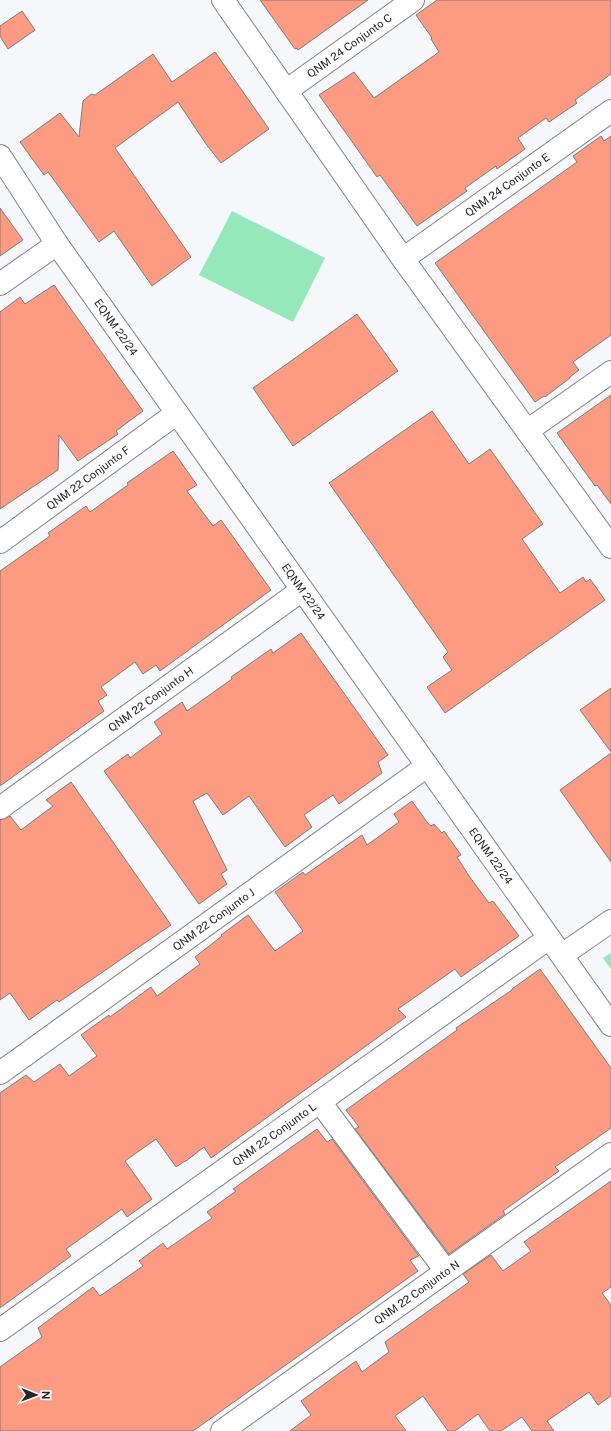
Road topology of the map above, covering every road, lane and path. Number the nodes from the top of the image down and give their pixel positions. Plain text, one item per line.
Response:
1 (223, 0) edge
2 (413, 0) edge
3 (286, 90) junction
4 (611, 111) edge
5 (0, 156) edge
6 (57, 244) junction
7 (403, 259) junction
8 (0, 284) edge
9 (611, 372) edge
10 (177, 413) junction
11 (527, 431) junction
12 (0, 542) edge
13 (611, 547) edge
14 (302, 590) junction
15 (427, 766) junction
16 (0, 808) edge
17 (611, 921) edge
18 (555, 947) junction
19 (611, 1025) edge
20 (0, 1073) edge
21 (320, 1102) junction
22 (611, 1154) edge
23 (446, 1271) junction
24 (0, 1330) edge
25 (222, 1431) edge

1 - 3 street
2 - 3 street, QNM 24 Conjunto C
3 - 7 street
4 - 7 street, QNM 24 Conjunto E
5 - 6 street, EQNM 22/24
6 - 8 street
6 - 10 street, EQNM 22/24
7 - 11 street
9 - 11 street
10 - 12 street, QNM 22 Conjunto F
10 - 14 street, EQNM 22/24
11 - 13 street
14 - 15 street, EQNM 22/24
14 - 16 street, QNM 22 Conjunto H
15 - 18 street, EQNM 22/24
15 - 20 street, QNM 22 Conjunto J
17 - 18 street, QNM 22 Conjunto L
18 - 19 street, EQNM 22/24
18 - 21 street, QNM 22 Conjunto L
21 - 23 street
21 - 24 street, QNM 22 Conjunto L
22 - 23 street, QNM 22 Conjunto N
23 - 25 street, QNM 22 Conjunto N

